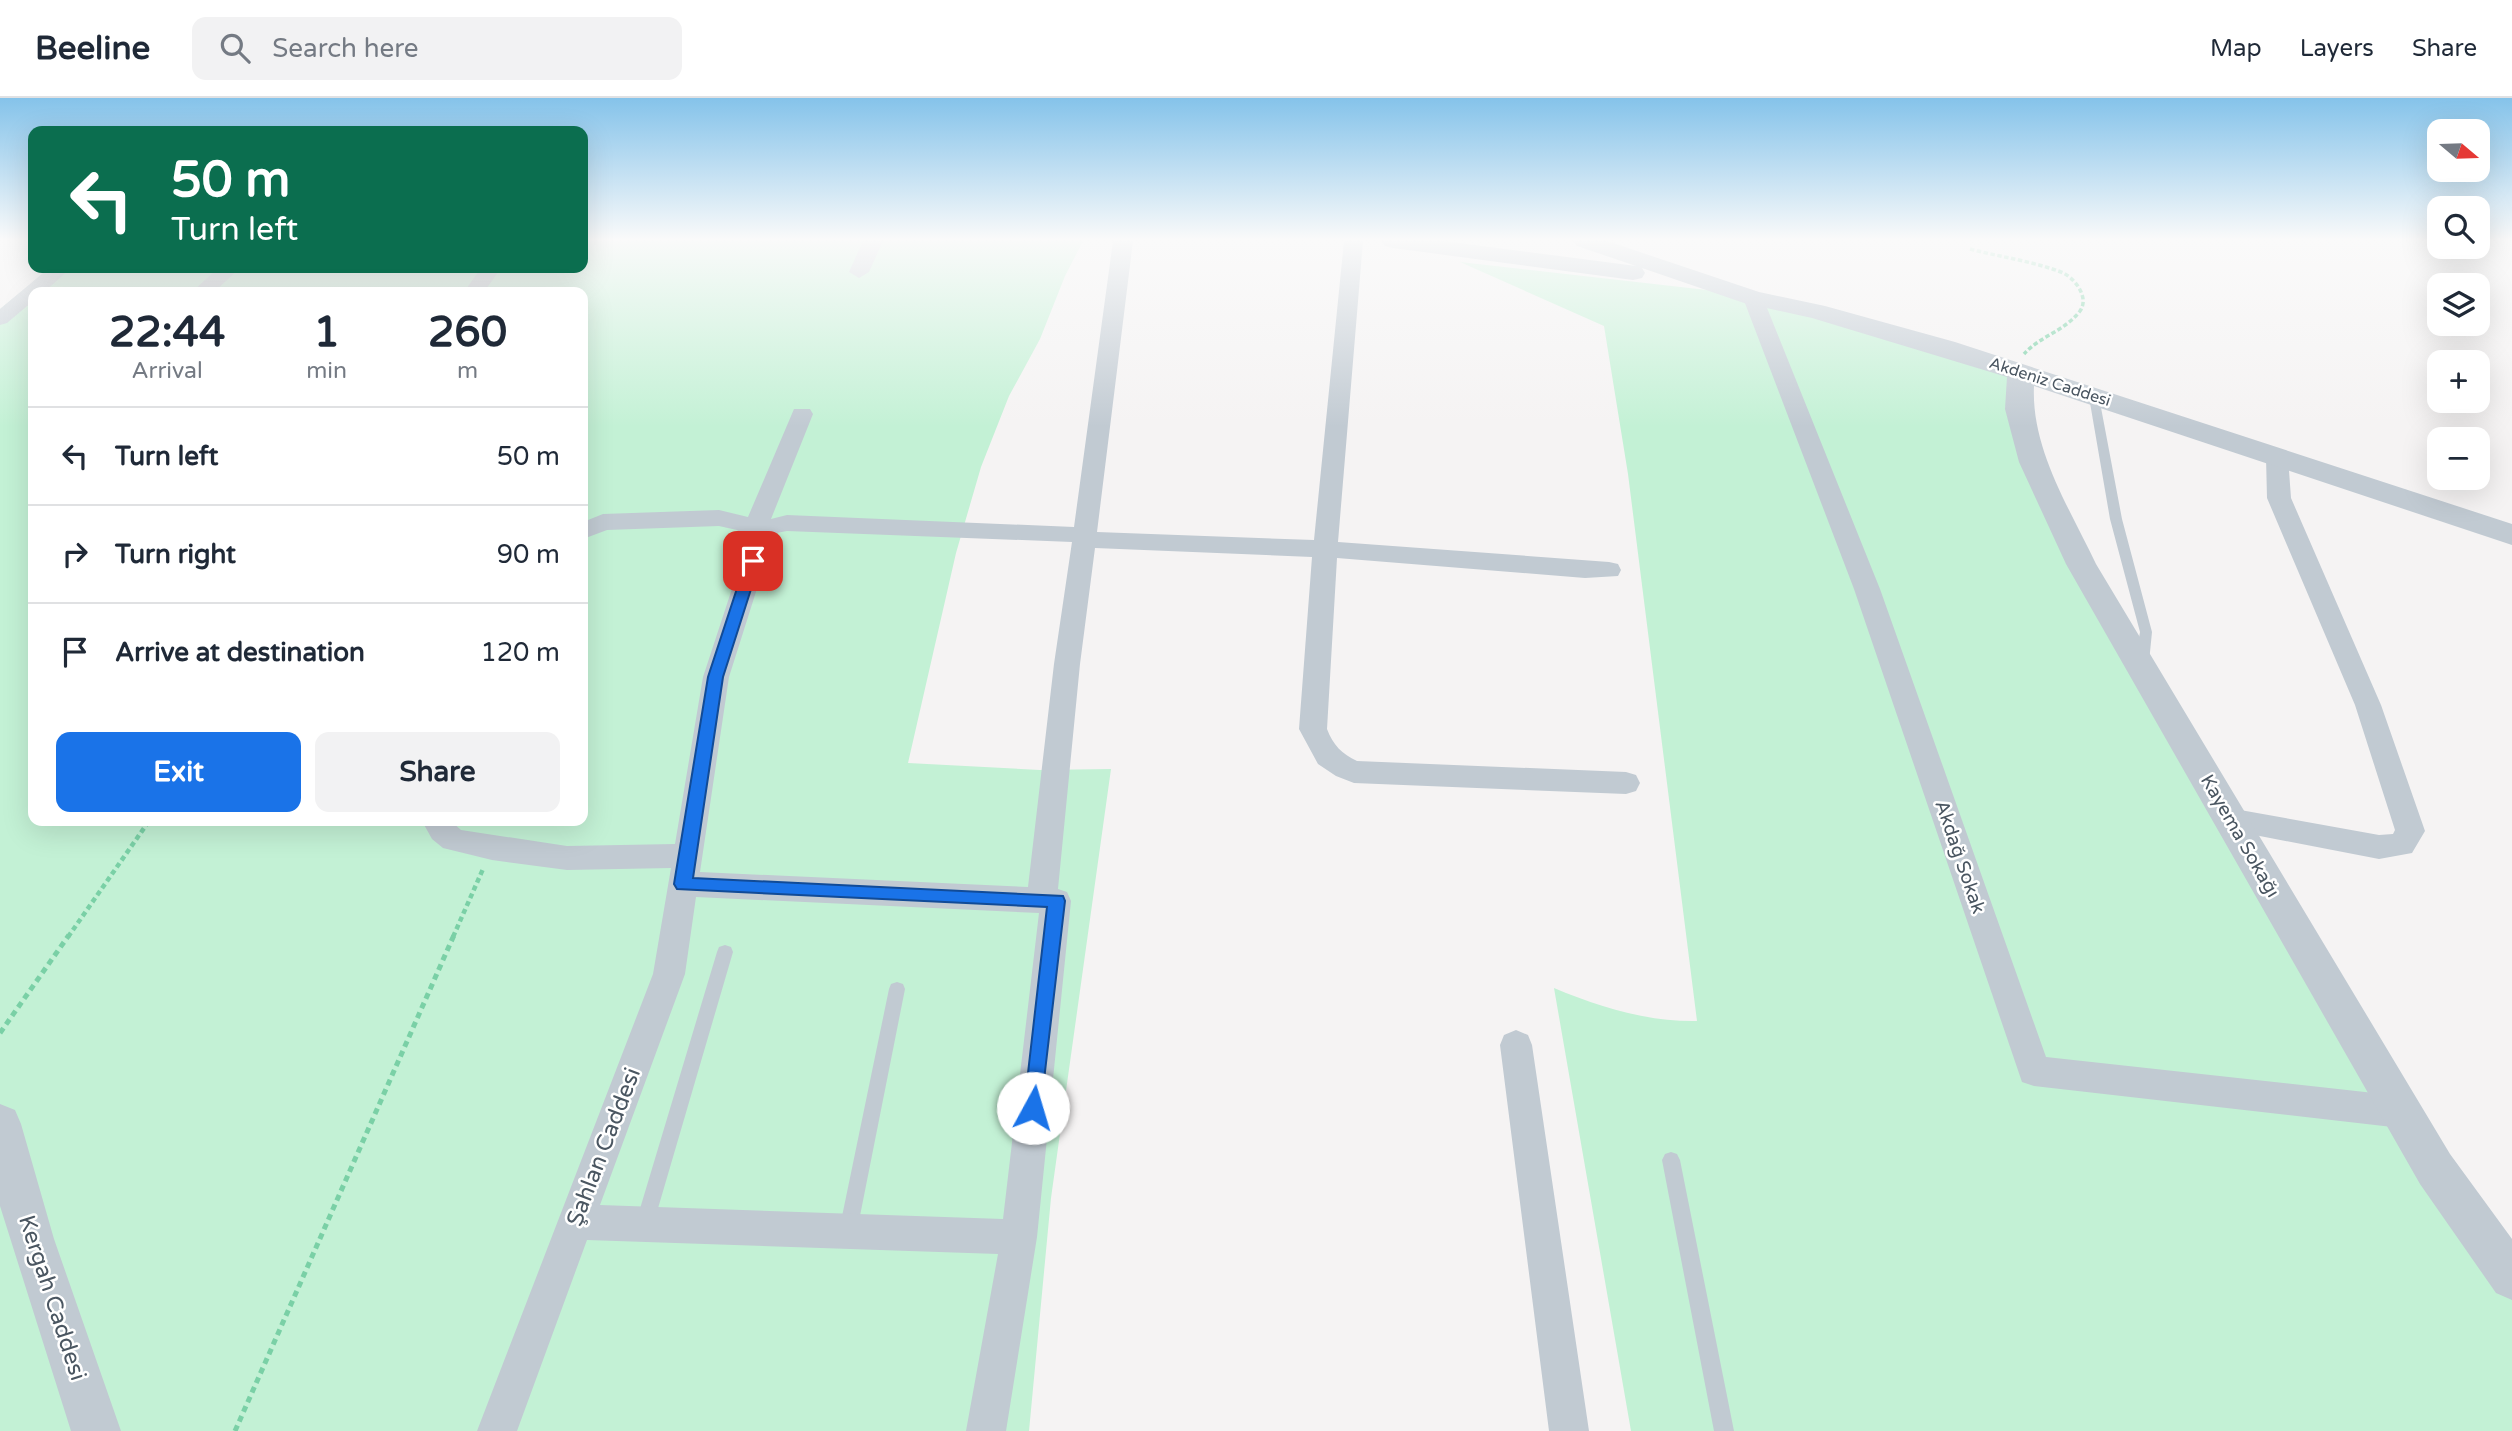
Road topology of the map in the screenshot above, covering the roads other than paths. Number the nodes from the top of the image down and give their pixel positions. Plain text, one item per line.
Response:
1 (19, 303) edge
2 (1115, 303) edge
3 (1348, 303) edge
4 (1755, 303) edge
5 (1776, 303) edge
6 (0, 319) edge
7 (2021, 373) junction
8 (2094, 397) junction
9 (802, 414) dead end
10 (2277, 457) junction
11 (588, 529) edge
12 (754, 530) junction
13 (2512, 535) edge
14 (1085, 538) junction
15 (1325, 549) junction
16 (1609, 570) dead end
17 (2142, 665) junction
18 (1626, 783) dead end
19 (2229, 819) junction
20 (439, 826) edge
21 (685, 870) junction
22 (1042, 900) junction
23 (725, 952) dead end
24 (897, 989) dead end
25 (1516, 1045) dead end
26 (2401, 1112) junction
27 (0, 1124) edge
28 (1671, 1160) dead end
29 (576, 1222) junction
30 (644, 1224) junction
31 (848, 1231) junction
32 (1019, 1237) junction
33 (2512, 1277) edge
34 (96, 1431) edge
35 (497, 1431) edge
36 (986, 1431) edge
37 (1569, 1431) edge
38 (1724, 1431) edge

1 - 6 street
2 - 14 street
3 - 15 street
4 - 26 street, Akdağ Sokak
5 - 7 street, Akdeniz Caddesi
7 - 8 street, Akdeniz Caddesi
7 - 17 street, Kayema Sokağı
8 - 10 street, Akdeniz Caddesi
8 - 17 lane
9 - 12 street
10 - 13 street, Akdeniz Caddesi
10 - 19 street
11 - 12 street
12 - 14 street
12 - 21 street, Şahlan Caddesi
14 - 15 street
14 - 22 street
15 - 16 street
15 - 18 street
17 - 19 street, Kayema Sokağı
19 - 26 street, Kayema Sokağı
20 - 21 street
21 - 22 street
21 - 29 street, Şahlan Caddesi
22 - 32 street
23 - 30 lane
24 - 31 lane
25 - 37 street
26 - 33 street, Kayema Sokağı
27 - 34 street, Kergah Caddesi
28 - 38 lane
29 - 30 street
29 - 35 street, Şahlan Caddesi
30 - 31 street
31 - 32 street
32 - 36 street

